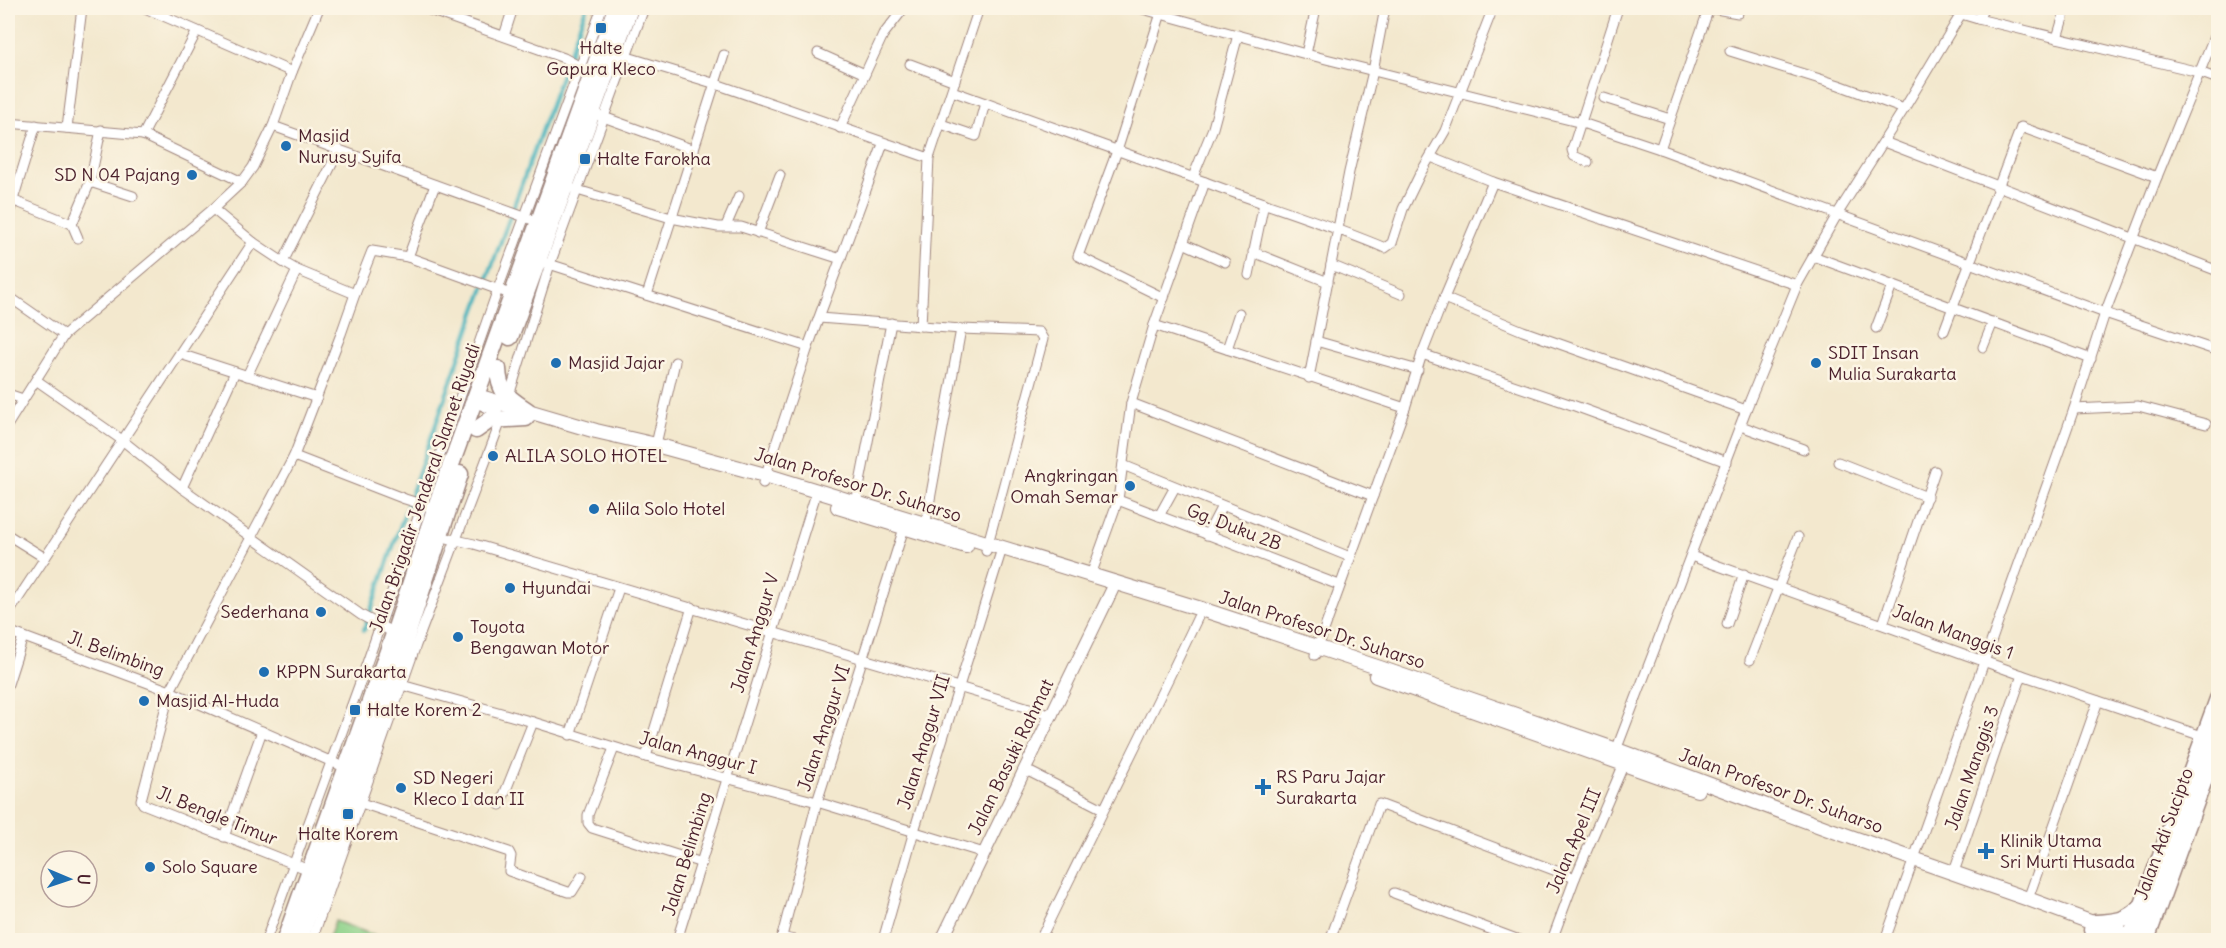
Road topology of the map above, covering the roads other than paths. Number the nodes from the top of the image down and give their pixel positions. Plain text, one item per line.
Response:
1 (82, 8) edge
2 (145, 8) edge
3 (319, 8) edge
4 (424, 8) edge
5 (513, 8) edge
6 (602, 8) edge
7 (616, 8) edge
8 (630, 8) edge
9 (644, 8) edge
10 (904, 8) edge
11 (979, 8) edge
12 (1139, 8) edge
13 (1316, 8) edge
14 (1384, 8) edge
15 (1493, 8) edge
16 (1618, 8) edge
17 (1710, 8) edge
18 (1941, 8) edge
19 (1984, 8) edge
20 (2066, 8) edge
21 (435, 9) edge
22 (1162, 10) edge
23 (1738, 13) dead end
24 (1961, 14) junction
25 (1978, 19) junction
26 (2218, 27) edge
27 (196, 31) junction
28 (1238, 35) junction
29 (504, 36) junction
30 (2057, 38) junction
31 (1730, 51) dead end
32 (614, 52) junction
33 (818, 53) dead end
34 (1306, 54) junction
35 (724, 55) dead end
36 (910, 64) dead end
37 (583, 68) junction
38 (1373, 71) junction
39 (292, 72) junction
40 (2199, 72) junction
41 (865, 74) junction
42 (2218, 79) edge
43 (955, 81) junction
44 (716, 84) junction
45 (952, 91) junction
46 (1460, 92) junction
47 (1604, 98) dead end
48 (985, 103) junction
49 (1904, 109) junction
50 (597, 115) junction
51 (1670, 119) junction
52 (8, 123) edge
53 (1582, 123) junction
54 (941, 124) junction
55 (36, 125) junction
56 (273, 126) junction
57 (67, 128) junction
58 (840, 128) junction
59 (101, 130) junction
60 (143, 135) junction
61 (1884, 142) junction
62 (883, 144) junction
63 (1660, 149) junction
64 (339, 150) junction
65 (694, 150) junction
66 (1117, 151) junction
67 (1431, 157) junction
68 (929, 158) junction
69 (1588, 162) dead end
70 (780, 175) dead end
71 (1193, 177) junction
72 (2157, 177) junction
73 (90, 182) junction
74 (242, 182) junction
75 (1205, 182) junction
76 (1493, 182) junction
77 (435, 185) junction
78 (1998, 188) junction
79 (571, 189) junction
80 (133, 196) dead end
81 (739, 196) dead end
82 (12, 200) junction
83 (1264, 203) junction
84 (213, 209) junction
85 (1838, 213) junction
86 (8, 216) edge
87 (671, 218) junction
88 (531, 219) junction
89 (72, 224) junction
90 (726, 226) junction
91 (1338, 229) junction
92 (758, 233) junction
93 (78, 238) dead end
94 (2133, 239) junction
95 (253, 242) junction
96 (1183, 243) junction
97 (1253, 252) junction
98 (1813, 256) junction
99 (408, 258) junction
100 (841, 259) junction
101 (284, 262) junction
102 (544, 262) junction
103 (1225, 262) dead end
104 (1971, 263) junction
105 (1331, 265) junction
106 (297, 270) junction
107 (2218, 271) edge
108 (1249, 275) dead end
109 (1328, 282) junction
110 (1797, 285) junction
111 (1892, 286) junction
112 (500, 290) junction
113 (354, 294) junction
114 (1401, 294) dead end
115 (647, 295) junction
116 (8, 296) edge
117 (1164, 298) junction
118 (1444, 298) junction
119 (1954, 307) junction
120 (1239, 313) dead end
121 (2105, 313) junction
122 (819, 318) junction
123 (1993, 322) junction
124 (891, 323) junction
125 (1154, 325) junction
126 (921, 326) junction
127 (1876, 328) dead end
128 (961, 329) junction
129 (1944, 331) dead end
130 (64, 335) junction
131 (1317, 341) junction
132 (808, 347) junction
133 (1983, 347) dead end
134 (1227, 349) junction
135 (2218, 350) edge
136 (180, 354) junction
137 (1422, 354) junction
138 (2091, 359) junction
139 (675, 362) dead end
140 (1418, 370) junction
141 (235, 372) junction
142 (247, 376) junction
143 (1310, 378) junction
144 (36, 380) junction
145 (8, 394) edge
146 (317, 398) junction
147 (23, 399) junction
148 (1131, 403) junction
149 (494, 405) junction
150 (1405, 408) junction
151 (2074, 409) junction
152 (1746, 410) junction
153 (527, 415) joint
154 (8, 424) edge
155 (2206, 424) dead end
156 (1741, 426) junction
157 (122, 440) junction
158 (655, 449) junction
159 (1803, 449) dead end
160 (294, 456) junction
161 (1727, 462) junction
162 (1838, 462) dead end
163 (1123, 465) junction
164 (1935, 471) dead end
165 (764, 479) junction
166 (1175, 487) junction
167 (182, 488) junction
168 (1373, 496) junction
169 (1927, 497) junction
170 (814, 500) junction
171 (1118, 500) junction
172 (856, 503) junction
173 (1222, 506) junction
174 (429, 507) junction
175 (1159, 516) junction
176 (904, 528) junction
177 (924, 529) junction
178 (8, 535) edge
179 (1207, 535) junction
180 (253, 536) junction
181 (438, 536) junction
182 (1798, 537) dead end
183 (457, 540) junction
184 (987, 547) junction
185 (1000, 555) junction
186 (1691, 556) junction
187 (1350, 557) junction
188 (45, 558) junction
189 (1744, 574) junction
190 (1090, 579) junction
191 (1339, 585) junction
192 (1114, 586) junction
193 (1778, 587) junction
194 (620, 588) junction
195 (692, 607) junction
196 (8, 614) edge
197 (1198, 617) junction
198 (1727, 624) dead end
199 (1883, 624) junction
200 (8, 631) edge
201 (772, 632) junction
202 (399, 636) junction
203 (23, 637) junction
204 (1316, 651) junction
205 (864, 658) junction
206 (1750, 660) dead end
207 (1984, 660) junction
208 (2022, 675) junction
209 (8, 684) edge
210 (383, 684) junction
211 (959, 686) junction
212 (170, 691) junction
213 (2218, 699) edge
214 (2098, 701) junction
215 (390, 704) junction
216 (1053, 715) junction
217 (533, 722) junction
218 (262, 731) junction
219 (570, 735) junction
220 (2212, 739) edge
221 (614, 748) junction
222 (646, 757) junction
223 (1620, 757) junction
224 (334, 763) junction
225 (1026, 770) junction
226 (728, 777) junction
227 (817, 802) junction
228 (361, 803) junction
229 (500, 805) dead end
230 (1103, 809) junction
231 (914, 831) junction
232 (224, 837) junction
233 (984, 853) junction
234 (1913, 862) junction
235 (702, 863) junction
236 (297, 865) junction
237 (1954, 872) junction
238 (582, 876) dead end
239 (1575, 878) junction
240 (1394, 893) dead end
241 (2028, 899) junction
242 (2143, 905) junction
243 (2097, 931) edge
244 (781, 939) edge
245 (266, 940) edge
246 (285, 940) edge
247 (298, 940) edge
248 (312, 940) edge
249 (677, 940) edge
250 (794, 940) edge
251 (883, 940) edge
252 (942, 940) edge
253 (1040, 940) edge
254 (1330, 940) edge
255 (1519, 940) edge
256 (1552, 940) edge
257 (1885, 940) edge
258 (2134, 940) edge

1 - 57 street
2 - 27 street
3 - 39 street
4 - 21 street
5 - 29 street
6 - 37 street
7 - 32 highway
8 - 32 highway
9 - 32 street
10 - 41 street
11 - 43 street
12 - 22 street
13 - 34 street
14 - 38 street
15 - 46 street
16 - 53 street
17 - 23 street
17 - 51 street
18 - 24 street
19 - 25 street
20 - 30 street
21 - 29 street
22 - 28 street
22 - 66 street
24 - 25 street
24 - 49 street, Jalan Apel III
25 - 30 street
26 - 40 street
27 - 39 street
27 - 60 street
28 - 34 street
28 - 71 street
29 - 37 street
30 - 40 street
31 - 49 street
32 - 37 highway, Jalan Brigadir Jenderal Slamet Riyadi
32 - 44 street
32 - 50 highway, Jalan Brigadir Jenderal Slamet Riyadi
33 - 41 street
34 - 38 street
35 - 44 street
36 - 43 street
37 - 88 highway, Jalan Brigadir Jenderal Slamet Riyadi
38 - 46 street
38 - 91 street
39 - 56 street
40 - 42 street
40 - 72 street
41 - 58 street
43 - 45 street
44 - 58 street
44 - 65 street
45 - 48 street
45 - 54 street
46 - 53 street
46 - 67 street
47 - 51 street
48 - 54 street
48 - 66 street
49 - 61 street, Jalan Apel III
50 - 65 street
50 - 79 highway, Jalan Brigadir Jenderal Slamet Riyadi
51 - 63 street
52 - 55 street
53 - 63 street
53 - 69 street
54 - 68 street
55 - 57 street
55 - 82 street
56 - 64 street
56 - 74 street
57 - 59 street
58 - 62 street
59 - 60 street
59 - 73 street
60 - 74 street
61 - 78 street
61 - 85 street, Jalan Apel III
62 - 68 street
62 - 100 street
63 - 85 street
64 - 77 street
64 - 101 street
65 - 87 street
66 - 71 street
66 - 117 street
67 - 76 street
67 - 91 street
68 - 126 street
70 - 92 street
71 - 75 street
72 - 78 street
72 - 94 street
73 - 80 street
73 - 89 street
74 - 84 street
75 - 83 street
75 - 96 street
76 - 110 street
76 - 118 street
77 - 88 street
77 - 99 street
78 - 94 street
78 - 104 street
79 - 87 street
79 - 102 highway, Jalan Brigadir Jenderal Slamet Riyadi
81 - 90 street
82 - 86 street
82 - 89 street
83 - 91 street
83 - 97 street
84 - 95 street
84 - 130 street
85 - 98 street, Jalan Apel III
85 - 104 street
87 - 90 street
87 - 115 street
88 - 112 highway, Jalan Brigadir Jenderal Slamet Riyadi
89 - 93 street
90 - 92 street
91 - 105 street
92 - 100 street
94 - 107 street
94 - 121 street
95 - 101 street
95 - 136 street
96 - 103 street
96 - 117 street
97 - 108 street
97 - 109 street
98 - 110 street, Jalan Apel III
98 - 111 street
99 - 112 street
99 - 113 street
100 - 122 street
101 - 106 street
102 - 115 street
102 - 149 street
102 - 149 highway, Jalan Brigadir Jenderal Slamet Riyadi
104 - 119 street
104 - 121 street
105 - 109 street
105 - 114 street
106 - 113 street
106 - 142 street
109 - 131 street
110 - 152 street, Jalan Apel III
111 - 119 street
111 - 127 street
112 - 149 highway, Jalan Brigadir Jenderal Slamet Riyadi
112 - 174 street
113 - 146 street
115 - 132 street
116 - 130 street
117 - 125 street
118 - 137 street
118 - 152 street
119 - 123 street
119 - 129 street
120 - 134 street
121 - 135 street
121 - 138 street
122 - 124 street
122 - 132 street
123 - 133 street
123 - 138 street
124 - 126 street
124 - 172 street
125 - 134 street
125 - 148 street
126 - 128 street
128 - 177 street
128 - 184 street
130 - 144 street
131 - 140 street
131 - 143 street
132 - 165 street
134 - 143 street
136 - 141 street
136 - 157 street
137 - 140 street
137 - 161 street
138 - 151 street
139 - 158 street
140 - 150 street
141 - 142 street
141 - 167 street
142 - 146 street
143 - 150 street
144 - 147 street
144 - 157 street
145 - 147 street
146 - 160 street
147 - 154 street
148 - 163 street
148 - 168 street
149 - 153 highway
149 - 174 highway, Jalan Brigadir Jenderal Slamet Riyadi
149 - 181 highway, Jalan Brigadir Jenderal Slamet Riyadi
149 - 183 street
150 - 168 street
151 - 155 street
151 - 207 street
152 - 156 street, Jalan Apel III
153 - 158 main road, Jalan Profesor Dr. Suharso
156 - 159 street
156 - 161 street, Jalan Apel III
157 - 167 street
157 - 188 street
158 - 165 main road, Jalan Profesor Dr. Suharso
160 - 174 street
160 - 180 street
161 - 186 street, Jalan Apel III
162 - 169 street
163 - 166 street
163 - 171 street
164 - 169 street
165 - 170 main road, Jalan Profesor Dr. Suharso
165 - 172 main road, Jalan Profesor Dr. Suharso
166 - 173 street
166 - 175 street
167 - 180 street
168 - 187 street
169 - 199 street
170 - 176 main road, Jalan Profesor Dr. Suharso
170 - 201 street, Jalan Anggur V
171 - 175 street, Gg. Duku 2B
171 - 190 street
172 - 177 main road, Jalan Profesor Dr. Suharso
173 - 179 street
173 - 187 street
174 - 202 highway, Jalan Brigadir Jenderal Slamet Riyadi
175 - 179 street, Gg. Duku 2B
176 - 177 main road, Jalan Profesor Dr. Suharso
176 - 205 street, Jalan Anggur VI
177 - 184 main road, Jalan Profesor Dr. Suharso
178 - 188 street
179 - 191 street, Gg. Duku 2B
180 - 202 street
180 - 212 street
181 - 183 street
181 - 202 highway, Jalan Brigadir Jenderal Slamet Riyadi
182 - 193 street
183 - 194 street
183 - 202 street
184 - 185 main road, Jalan Profesor Dr. Suharso
184 - 190 main road, Jalan Profesor Dr. Suharso
185 - 190 main road, Jalan Profesor Dr. Suharso
185 - 211 street, Jalan Anggur VII
186 - 189 street, Jalan Manggis 1
186 - 223 street, Jalan Apel III
187 - 191 street
188 - 196 street
189 - 193 street, Jalan Manggis 1
189 - 198 street
190 - 192 main road, Jalan Profesor Dr. Suharso
191 - 204 street
192 - 197 main road, Jalan Profesor Dr. Suharso
192 - 204 main road, Jalan Profesor Dr. Suharso
192 - 216 street, Jalan Basuki Rahmat
193 - 199 street, Jalan Manggis 1
193 - 206 street
194 - 195 street
194 - 219 street
195 - 201 street
195 - 222 street
197 - 204 main road, Jalan Profesor Dr. Suharso
197 - 230 street
199 - 207 street, Jalan Manggis 1
200 - 203 street, Jl. Belimbing
201 - 205 street
201 - 226 street, Jalan Anggur V
202 - 210 highway, Jalan Brigadir Jenderal Slamet Riyadi
202 - 210 highway, Jalan Brigadir Jenderal Slamet Riyadi
203 - 209 street
203 - 212 street, Jl. Belimbing
204 - 223 main road, Jalan Profesor Dr. Suharso
205 - 211 street
205 - 227 street, Jalan Anggur VI
207 - 208 street, Jalan Manggis 1
207 - 234 street
208 - 214 street, Jalan Manggis 1
208 - 237 street, Jalan Manggis 3
210 - 215 highway, Jalan Brigadir Jenderal Slamet Riyadi
210 - 217 street, Jalan Anggur I
210 - 224 highway, Jalan Brigadir Jenderal Slamet Riyadi
211 - 216 street
211 - 231 street, Jalan Anggur VII
212 - 218 street, Jl. Belimbing
212 - 232 street, Jl. Bengle Timur
213 - 220 highway, Jalan Adi Sucipto
214 - 220 street, Jalan Manggis 1
214 - 241 street
215 - 228 street
215 - 247 highway, Jalan Brigadir Jenderal Slamet Riyadi
216 - 225 street, Jalan Basuki Rahmat
217 - 219 street, Jalan Anggur I
217 - 229 street
218 - 224 street, Jl. Belimbing
218 - 232 street
219 - 221 street, Jalan Anggur I
220 - 242 highway, Jalan Adi Sucipto
220 - 258 highway, Jalan Adi Sucipto
221 - 222 street, Jalan Anggur I
221 - 235 street
222 - 226 street, Jalan Anggur I
223 - 234 main road, Jalan Profesor Dr. Suharso
223 - 239 street, Jalan Apel III
224 - 236 highway, Jalan Brigadir Jenderal Slamet Riyadi
225 - 230 street
225 - 233 street, Jalan Basuki Rahmat
226 - 227 street, Jalan Anggur I
226 - 235 street, Jalan Belimbing
227 - 231 street, Jalan Anggur I
227 - 244 street, Jalan Anggur VI
228 - 238 street
228 - 248 street
230 - 253 street
231 - 233 street, Jalan Anggur I
231 - 251 street, Jalan Anggur VII
232 - 236 street, Jl. Bengle Timur
233 - 252 street, Jalan Basuki Rahmat
234 - 237 main road, Jalan Profesor Dr. Suharso
234 - 243 main road, Jalan Profesor Dr. Suharso
234 - 257 street
235 - 249 street, Jalan Belimbing
236 - 245 street
236 - 246 highway, Jalan Brigadir Jenderal Slamet Riyadi
237 - 241 main road, Jalan Profesor Dr. Suharso
239 - 254 street
239 - 256 street, Jalan Apel III
240 - 255 street
241 - 243 main road, Jalan Profesor Dr. Suharso
242 - 243 highway
242 - 258 highway, Jalan Adi Sucipto
243 - 258 main road, Jalan Profesor Dr. Suharso
244 - 250 street

